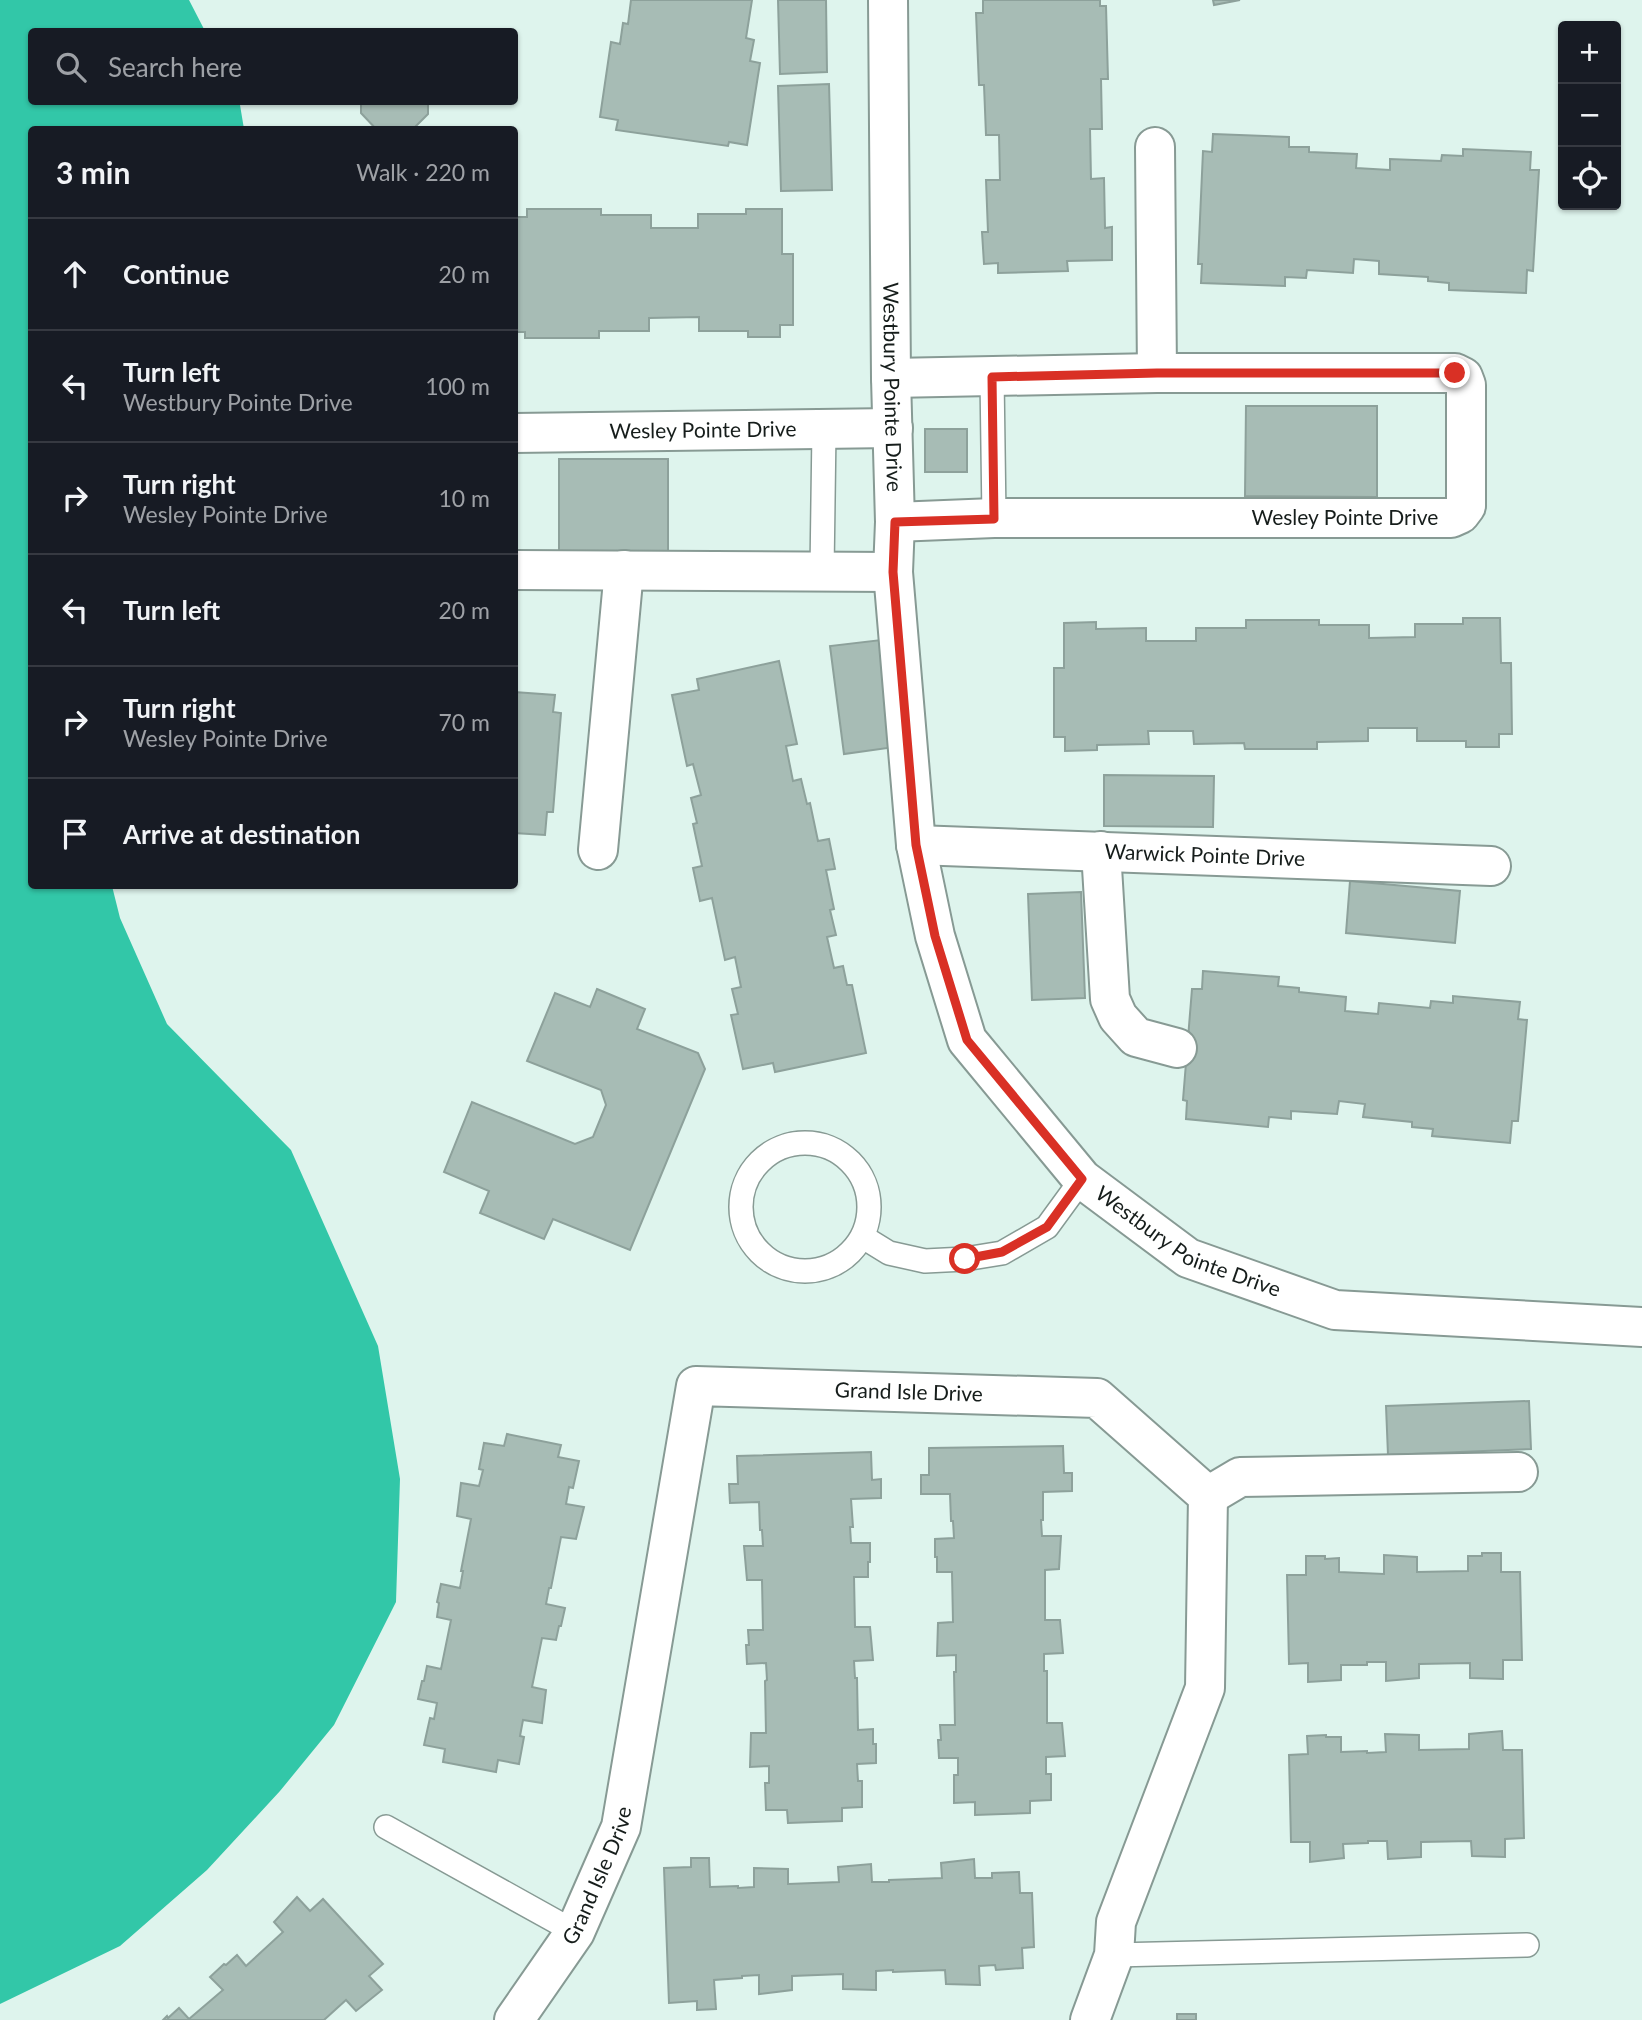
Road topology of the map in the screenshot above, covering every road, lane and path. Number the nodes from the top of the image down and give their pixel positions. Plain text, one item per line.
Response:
1 (888, 0) edge
2 (1155, 147) dead end
3 (1157, 373) junction
4 (992, 377) junction
5 (891, 378) junction
6 (893, 428) junction
7 (824, 430) junction
8 (518, 433) edge
9 (994, 519) junction
10 (895, 522) junction
11 (518, 570) edge
12 (624, 570) junction
13 (822, 571) junction
14 (893, 572) junction
15 (916, 845) junction
16 (598, 850) dead end
17 (1101, 851) junction
18 (1491, 866) dead end
19 (1177, 1048) dead end
20 (1082, 1179) junction
21 (863, 1237) junction
22 (1642, 1327) edge
23 (1518, 1472) dead end
24 (1208, 1496) junction
25 (386, 1827) dead end
26 (575, 1932) junction
27 (1527, 1945) dead end
28 (1114, 1955) junction
29 (514, 2020) edge
30 (1090, 2020) edge

1 - 5 street, Westbury Pointe Drive
2 - 3 street
3 - 4 street, Wesley Pointe Drive
3 - 9 street, Wesley Pointe Drive
4 - 5 street, Wesley Pointe Drive
4 - 9 lane
5 - 6 street, Westbury Pointe Drive
6 - 7 street, Wesley Pointe Drive
6 - 10 street, Westbury Pointe Drive
7 - 8 street, Wesley Pointe Drive
7 - 13 lane
9 - 10 street, Wesley Pointe Drive
10 - 14 street, Westbury Pointe Drive
11 - 12 street
12 - 13 street
12 - 16 street
13 - 14 street
14 - 15 street, Westbury Pointe Drive
15 - 17 street, Warwick Pointe Drive
15 - 20 street, Westbury Pointe Drive
17 - 18 street, Warwick Pointe Drive
17 - 19 street
20 - 21 lane
20 - 22 street, Westbury Pointe Drive
21 - 21 lane
23 - 24 street
24 - 26 street, Grand Isle Drive
24 - 28 street
25 - 26 lane
26 - 29 street, Grand Isle Drive
27 - 28 lane
28 - 30 street

